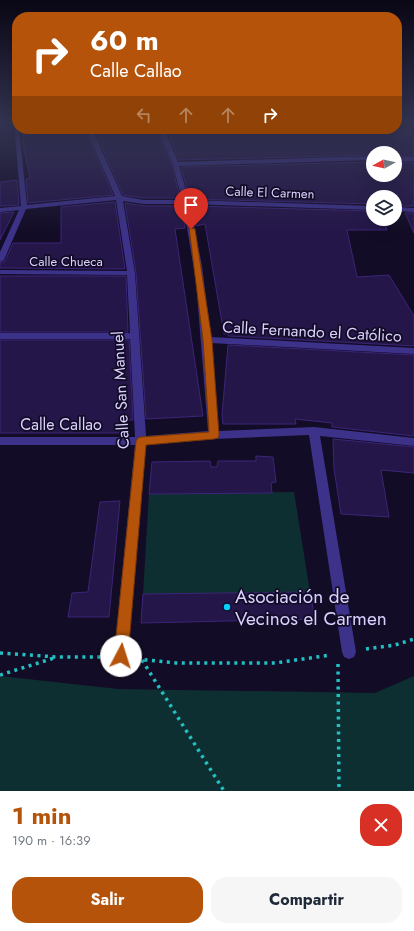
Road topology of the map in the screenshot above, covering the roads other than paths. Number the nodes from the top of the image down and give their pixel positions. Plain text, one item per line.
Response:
1 (19, 160) edge
2 (102, 160) edge
3 (174, 160) edge
4 (310, 160) edge
5 (176, 164) junction
6 (119, 198) junction
7 (186, 202) junction
8 (24, 208) junction
9 (366, 208) edge
10 (402, 209) edge
11 (0, 210) edge
12 (414, 210) edge
13 (0, 260) edge
14 (0, 272) edge
15 (131, 273) junction
16 (0, 336) edge
17 (134, 336) junction
18 (207, 340) junction
19 (414, 351) edge
20 (314, 431) junction
21 (214, 435) junction
22 (0, 441) edge
23 (141, 441) junction
24 (414, 442) edge
25 (343, 653) road end
26 (121, 656) road end

1 - 8 street
2 - 6 street, Calle San Manuel
3 - 5 street
4 - 5 street
5 - 7 street
6 - 7 street, Calle El Carmen
6 - 8 street, Calle El Carmen
6 - 15 street, Calle San Manuel
7 - 9 street, Calle El Carmen
7 - 18 street
8 - 11 street, Calle El Carmen
8 - 13 street
10 - 12 street
14 - 15 street, Calle Chueca
15 - 17 street, Calle San Manuel
16 - 17 street
17 - 23 street, Calle San Manuel
18 - 19 street, Calle Fernando el Católico
18 - 21 street
20 - 21 street, Calle Callao
20 - 24 street, Calle Callao
20 - 25 street
21 - 23 street, Calle Callao
22 - 23 street, Calle Callao
23 - 26 street, Calle San Manuel

